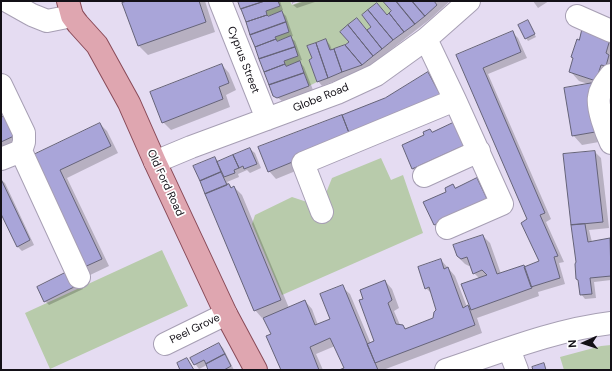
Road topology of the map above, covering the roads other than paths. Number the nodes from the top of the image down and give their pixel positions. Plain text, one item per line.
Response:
1 (7, 1) edge
2 (220, 1) edge
3 (469, 1) edge
4 (70, 8) edge
5 (577, 16) dead end
6 (611, 31) edge
7 (426, 39) junction
8 (611, 75) edge
9 (1, 85) edge
10 (455, 100) junction
11 (266, 119) junction
12 (611, 142) edge
13 (21, 151) junction
14 (479, 151) junction
15 (1, 159) edge
16 (155, 162) junction
17 (424, 176) dead end
18 (322, 212) dead end
19 (447, 228) dead end
20 (79, 277) dead end
21 (226, 314) junction
22 (611, 323) edge
23 (165, 344) dead end
24 (509, 349) junction
25 (256, 370) edge
26 (446, 370) edge
27 (517, 370) edge

1 - 4 street
2 - 11 street, Cyprus Street
3 - 7 street, Globe Road
4 - 16 main road, Old Ford Road
5 - 6 street
7 - 10 street
7 - 11 street, Globe Road
8 - 12 street
9 - 13 street
10 - 14 street
10 - 18 street
11 - 16 street, Globe Road
13 - 15 street
13 - 20 street
14 - 17 street
14 - 19 street
16 - 21 main road, Old Ford Road
21 - 23 street, Peel Grove
21 - 25 main road, Old Ford Road
22 - 24 street
24 - 26 street
24 - 27 street

